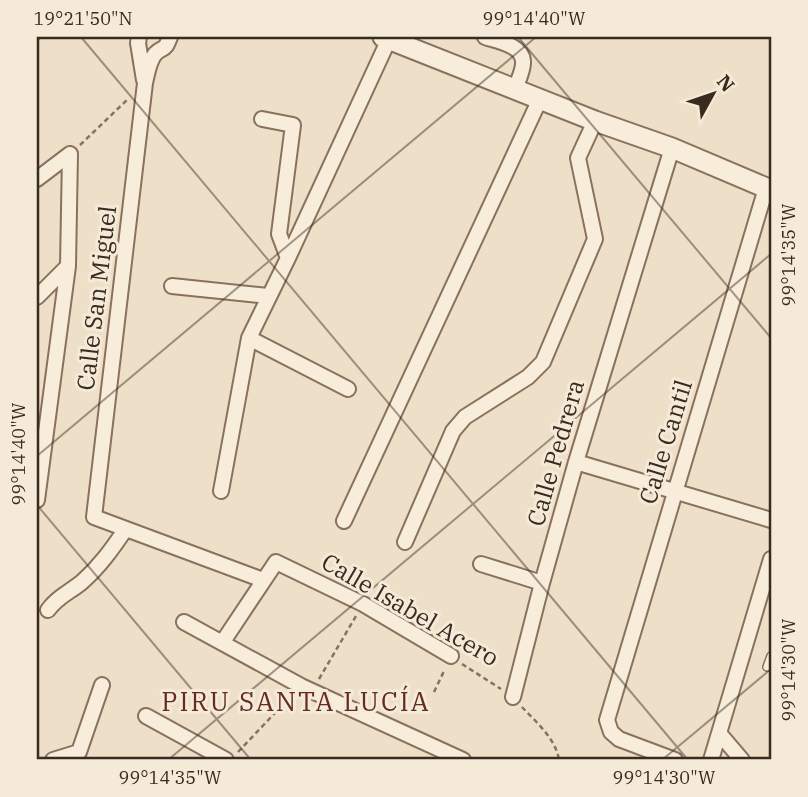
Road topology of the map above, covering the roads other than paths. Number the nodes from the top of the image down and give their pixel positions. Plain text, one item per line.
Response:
1 (170, 37) edge
2 (485, 37) edge
3 (386, 38) edge
4 (139, 40) edge
5 (156, 53) junction
6 (145, 83) junction
7 (515, 89) junction
8 (540, 99) junction
9 (262, 119) dead end
10 (596, 121) junction
11 (672, 148) junction
12 (37, 180) edge
13 (768, 189) edge
14 (288, 258) junction
15 (68, 266) junction
16 (172, 286) dead end
17 (268, 296) junction
18 (37, 297) edge
19 (249, 338) junction
20 (348, 388) dead end
21 (576, 462) junction
22 (676, 490) junction
23 (221, 491) dead end
24 (37, 499) edge
25 (771, 520) edge
26 (344, 521) dead end
27 (125, 530) junction
28 (405, 542) dead end
29 (771, 559) edge
30 (481, 564) dead end
31 (263, 580) junction
32 (542, 583) junction
33 (48, 610) dead end
34 (184, 622) dead end
35 (222, 643) junction
36 (451, 656) road end
37 (771, 656) edge
38 (768, 667) dead end
39 (102, 685) dead end
40 (513, 697) road end
41 (146, 716) dead end
42 (719, 733) junction
43 (53, 760) edge
44 (226, 760) edge
45 (463, 760) edge
46 (675, 760) edge
47 (711, 760) edge
48 (742, 760) edge

1 - 5 street, Calle San Miguel
2 - 7 street
3 - 7 street
3 - 14 street
4 - 5 street, Calle San Miguel
4 - 6 street, Calle San Miguel
5 - 6 street, Calle San Miguel
6 - 27 street, Calle San Miguel
7 - 8 street
8 - 10 street
8 - 26 street
9 - 14 street
10 - 11 street
10 - 28 street
11 - 13 street
11 - 21 street, Calle Pedrera
12 - 15 street
13 - 22 street, Calle Cantil
14 - 17 street
15 - 18 street
15 - 24 street
16 - 17 street
17 - 19 street
19 - 20 street
19 - 23 street
21 - 22 street
21 - 32 street, Calle Pedrera
22 - 25 street
22 - 46 street, Calle Cantil
27 - 31 street
27 - 33 street
29 - 42 street
30 - 32 street
31 - 35 street
31 - 36 street, Calle Isabel Acero
32 - 40 street, Calle Pedrera
34 - 35 street
35 - 45 street
37 - 38 lane
39 - 43 street
41 - 44 street
42 - 47 street
42 - 48 street

